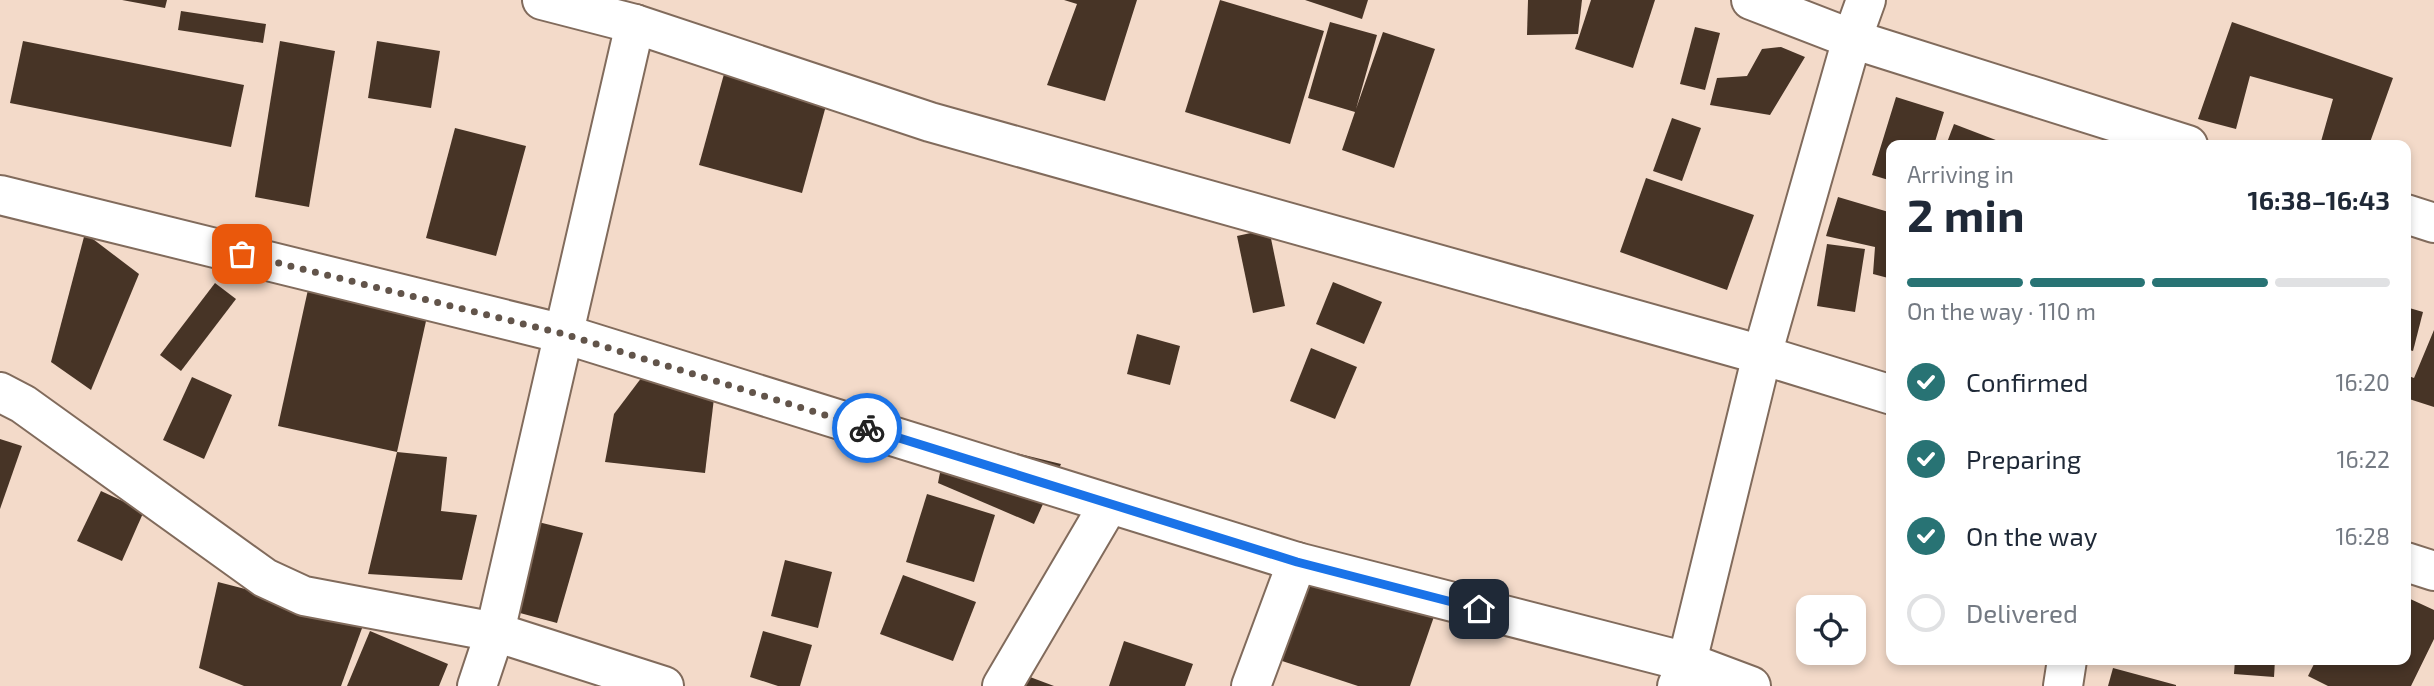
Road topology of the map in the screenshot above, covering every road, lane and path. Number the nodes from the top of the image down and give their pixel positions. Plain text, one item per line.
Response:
1 (542, 0) edge
2 (1751, 0) edge
3 (1866, 0) edge
4 (635, 24) junction
5 (1852, 40) junction
6 (2172, 140) edge
7 (0, 195) edge
8 (2411, 216) edge
9 (2434, 223) edge
10 (564, 334) junction
11 (1762, 355) junction
12 (0, 392) edge
13 (1886, 394) edge
14 (1110, 504) junction
15 (1297, 562) junction
16 (2411, 564) edge
17 (2434, 571) edge
18 (495, 632) junction
19 (2066, 665) edge
20 (1682, 674) edge
21 (477, 686) edge
22 (664, 686) edge
23 (1002, 686) edge
24 (1251, 686) edge
25 (1751, 686) edge
26 (2063, 686) edge

1 - 4 street
2 - 5 street
3 - 5 street
4 - 10 street
4 - 11 street
5 - 6 street
5 - 11 street
7 - 10 street
8 - 9 street
10 - 14 street
10 - 18 street
11 - 13 street
11 - 20 street
12 - 18 street
14 - 15 street
14 - 23 street
15 - 20 street
15 - 24 street
16 - 17 street
18 - 21 street
18 - 22 street
19 - 26 street
20 - 25 street

